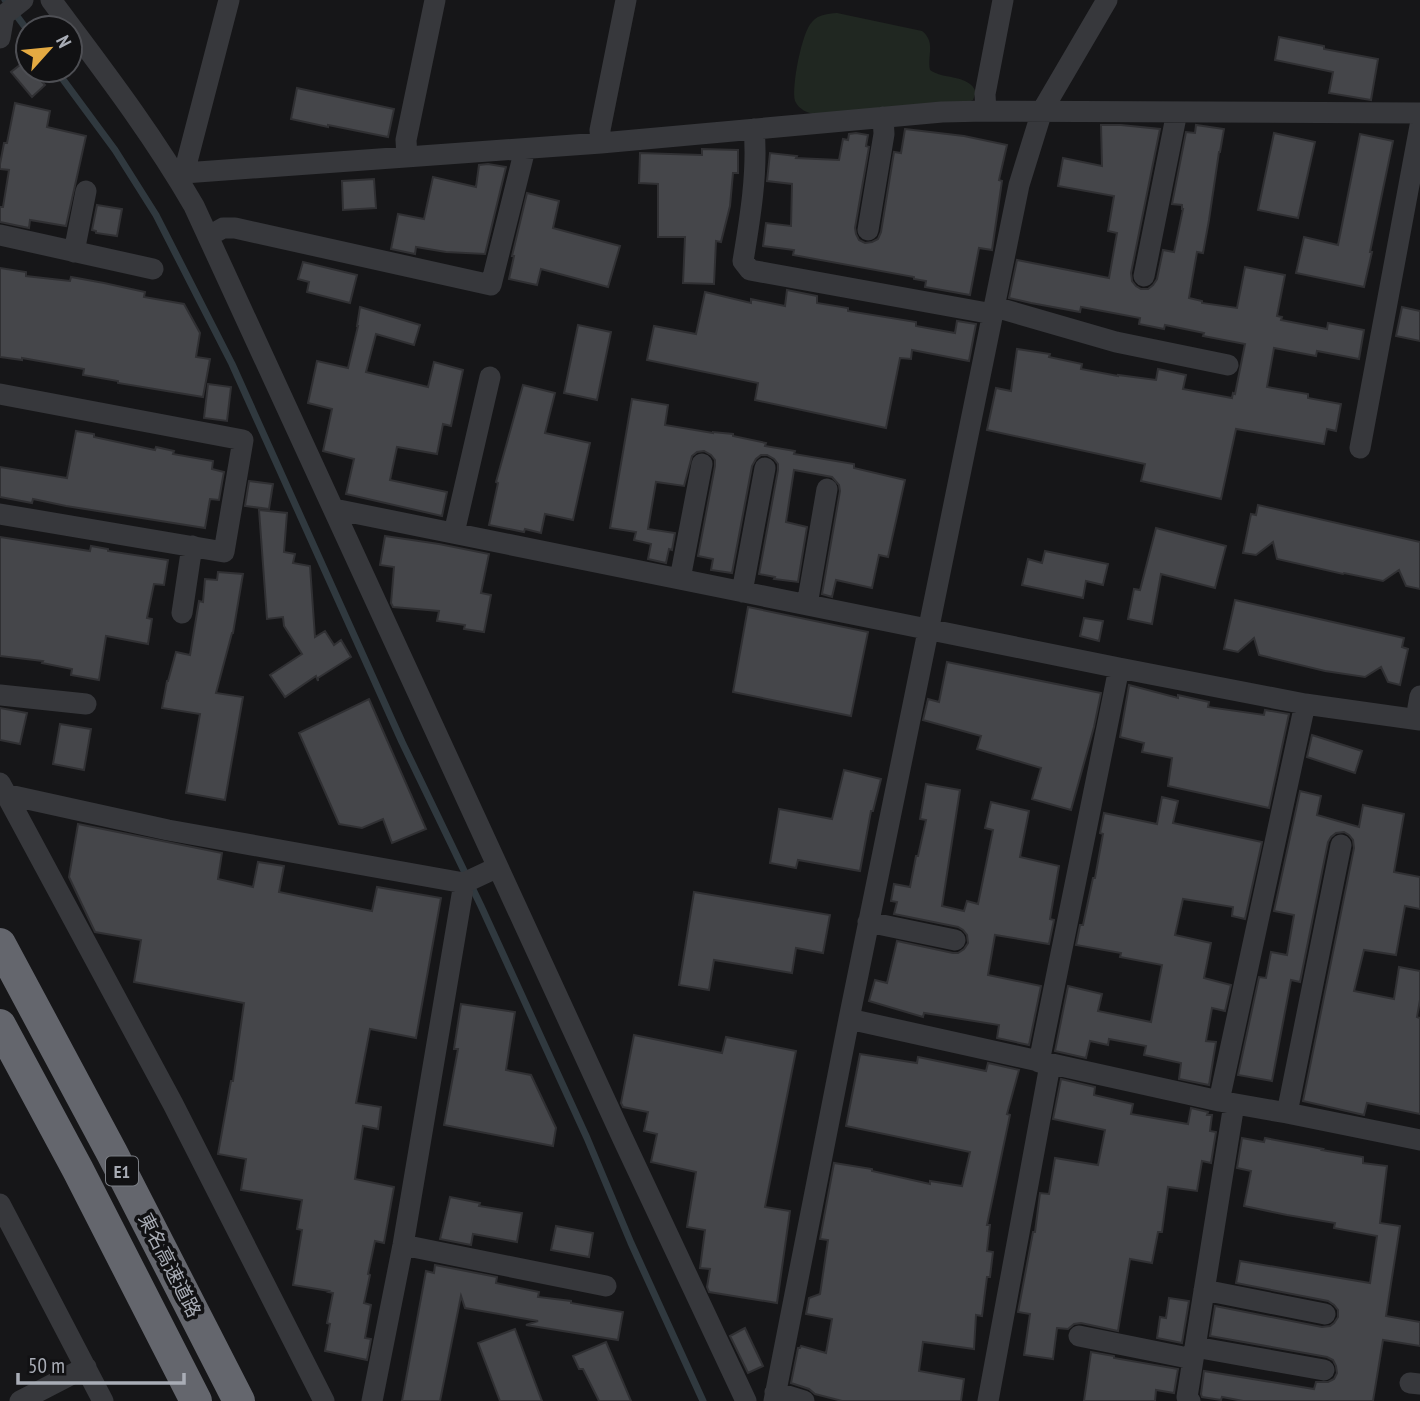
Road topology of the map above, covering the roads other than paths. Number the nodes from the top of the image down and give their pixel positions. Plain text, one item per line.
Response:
1 (23, 0) edge
2 (51, 0) edge
3 (229, 0) edge
4 (435, 0) edge
5 (626, 0) edge
6 (1003, 0) edge
7 (1107, 0) edge
8 (0, 38) edge
9 (986, 111) junction
10 (1042, 111) junction
11 (1177, 111) junction
12 (1420, 113) edge
13 (883, 117) junction
14 (1420, 126) edge
15 (754, 129) junction
16 (601, 143) junction
17 (525, 149) junction
18 (407, 157) junction
19 (181, 175) junction
20 (86, 191) dead end
21 (868, 230) dead end
22 (0, 235) edge
23 (209, 236) junction
24 (74, 252) junction
25 (153, 269) dead end
26 (1144, 276) dead end
27 (994, 310) junction
28 (1228, 365) dead end
29 (490, 377) dead end
30 (0, 394) edge
31 (1360, 448) dead end
32 (702, 464) dead end
33 (765, 468) dead end
34 (827, 489) dead end
35 (334, 509) junction
36 (0, 514) edge
37 (454, 533) junction
38 (192, 546) junction
39 (680, 579) junction
40 (742, 592) junction
41 (807, 605) junction
42 (182, 613) dead end
43 (928, 629) junction
44 (1119, 668) junction
45 (0, 695) edge
46 (1420, 696) edge
47 (86, 704) dead end
48 (1305, 704) junction
49 (1418, 720) edge
50 (2, 790) edge
51 (1341, 845) dead end
52 (498, 867) junction
53 (464, 883) junction
54 (868, 922) junction
55 (955, 940) dead end
56 (0, 944) edge
57 (849, 1019) junction
58 (0, 1025) edge
59 (1044, 1063) junction
60 (1226, 1102) junction
61 (1287, 1113) junction
62 (1420, 1140) edge
63 (0, 1204) edge
64 (403, 1245) junction
65 (606, 1286) dead end
66 (1204, 1290) junction
67 (1325, 1314) dead end
68 (1079, 1336) dead end
69 (1194, 1353) junction
70 (86, 1367) junction
71 (1324, 1370) dead end
72 (774, 1396) edge
73 (20, 1401) edge
74 (103, 1401) edge
75 (196, 1401) edge
76 (239, 1401) edge
77 (324, 1401) edge
78 (372, 1401) edge
79 (746, 1401) edge
80 (804, 1401) edge
81 (988, 1401) edge
82 (1190, 1401) edge

1 - 8 street
2 - 19 street
3 - 19 street
4 - 18 street
5 - 16 street
6 - 9 street
7 - 10 street
9 - 10 street
9 - 13 street
10 - 11 street
10 - 27 street
11 - 12 street
11 - 26 street
13 - 15 street
13 - 21 street
14 - 31 street
15 - 16 street
15 - 27 street
16 - 17 street
17 - 18 street
17 - 23 street
18 - 19 street
19 - 23 street
20 - 24 street
22 - 24 street
23 - 35 street
24 - 25 street
27 - 28 street
27 - 43 street
29 - 37 street
30 - 38 street
32 - 39 street
33 - 40 street
34 - 41 street
35 - 37 street
35 - 52 street
36 - 38 street
37 - 39 street
38 - 42 street
39 - 40 street
40 - 41 street
41 - 43 street
43 - 44 street
43 - 54 street
44 - 48 street
44 - 59 street
45 - 47 street
46 - 49 street
48 - 49 street
48 - 60 street
50 - 53 street
50 - 77 street
51 - 61 street
52 - 53 street
52 - 79 street
53 - 64 street
54 - 55 street
54 - 57 street
56 - 76 highway, 東名高速道路 / E1
57 - 59 street
57 - 72 street
58 - 75 highway, 東名高速道路 / E1
59 - 60 street
59 - 81 street
60 - 61 street
60 - 66 street
61 - 62 street
63 - 70 street
64 - 65 street
64 - 78 street
66 - 67 street
66 - 69 street
68 - 69 street
69 - 71 street
69 - 82 street
70 - 73 street
70 - 74 street
72 - 80 street

